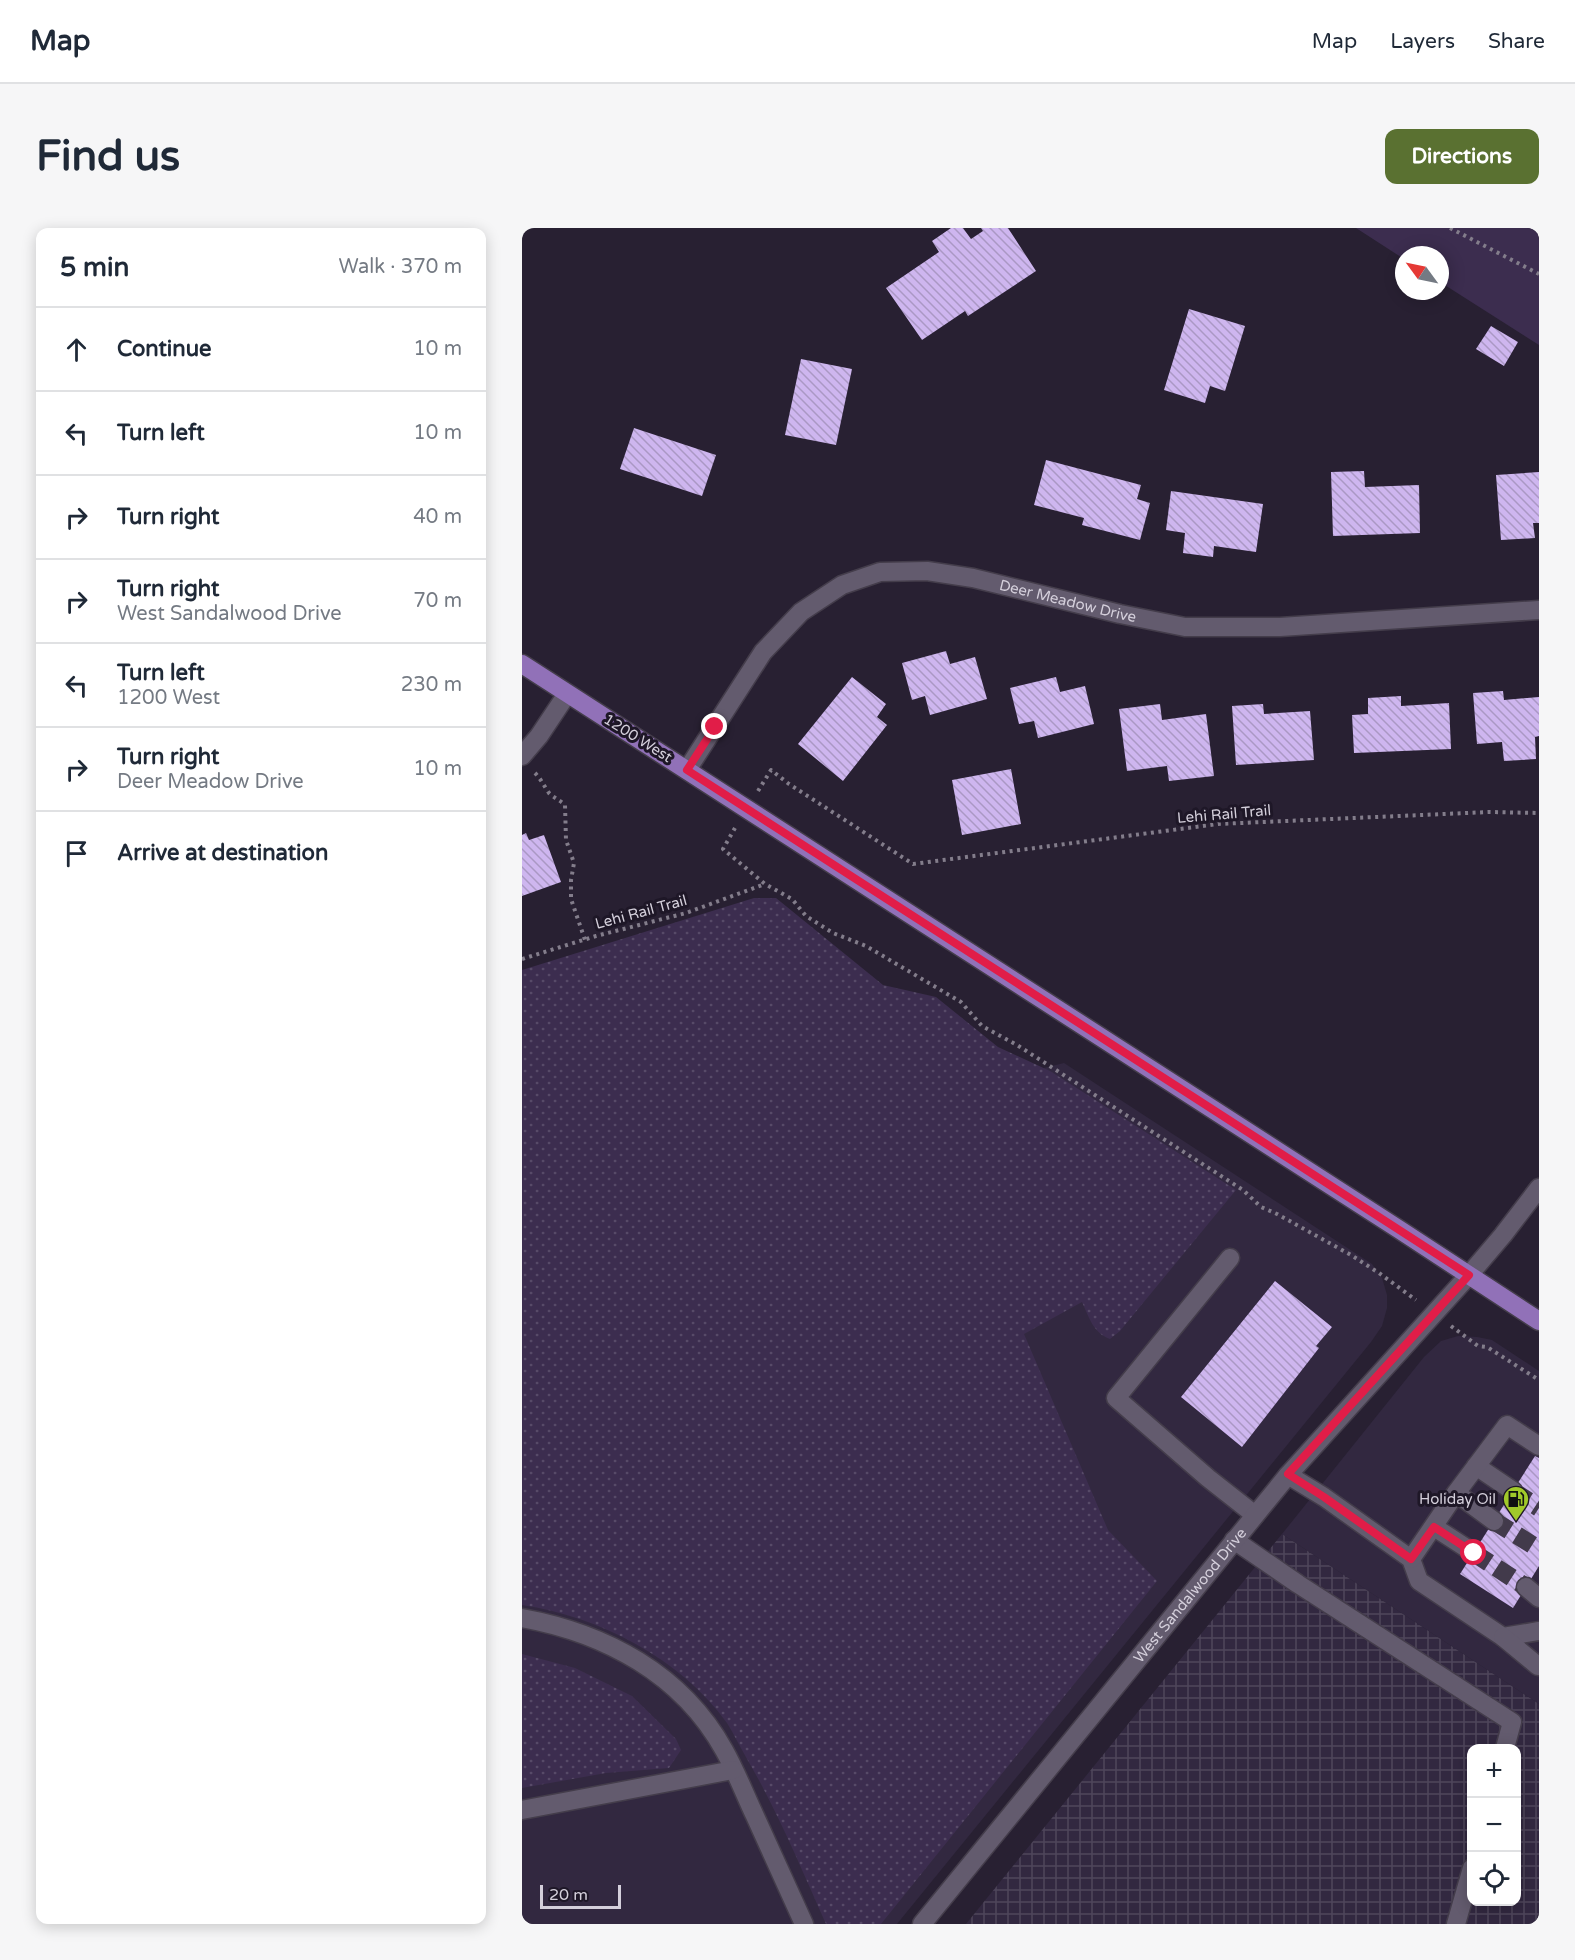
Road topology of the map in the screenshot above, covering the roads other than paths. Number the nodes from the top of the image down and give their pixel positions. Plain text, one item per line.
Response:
1 (1539, 610) edge
2 (522, 664) edge
3 (567, 694) junction
4 (522, 756) edge
5 (687, 770) junction
6 (1539, 1188) edge
7 (1230, 1258) dead end
8 (1469, 1275) junction
9 (1539, 1321) edge
10 (1539, 1446) edge
11 (1476, 1466) junction
12 (1288, 1474) junction
13 (1513, 1491) tunnel mouth
14 (1456, 1493) junction
15 (1255, 1515) junction
16 (1494, 1521) tunnel mouth
17 (1434, 1527) junction
18 (1234, 1540) junction
19 (1474, 1553) tunnel mouth
20 (1411, 1559) junction
21 (522, 1618) edge
22 (1539, 1631) edge
23 (1503, 1636) junction
24 (1538, 1666) edge
25 (1506, 1744) edge
26 (733, 1770) junction
27 (522, 1810) edge
28 (1467, 1886) edge
29 (804, 1924) edge
30 (922, 1924) edge
31 (1456, 1924) edge

1 - 5 street, Deer Meadow Drive
2 - 3 main road, 1200 West
3 - 4 street
3 - 5 main road, 1200 West
5 - 8 main road, 1200 West
6 - 8 street, West Sandalwood Drive
7 - 15 street
8 - 9 main road, 1200 West
8 - 12 street, West Sandalwood Drive
10 - 11 street
11 - 13 street
11 - 14 street
12 - 15 street, West Sandalwood Drive
12 - 20 street
14 - 16 street
14 - 17 street
15 - 18 street, West Sandalwood Drive
17 - 19 street
17 - 20 street
18 - 25 street
18 - 30 street, West Sandalwood Drive
20 - 23 street
21 - 26 street
22 - 23 street
23 - 24 street
26 - 27 street
26 - 29 street
28 - 31 street

